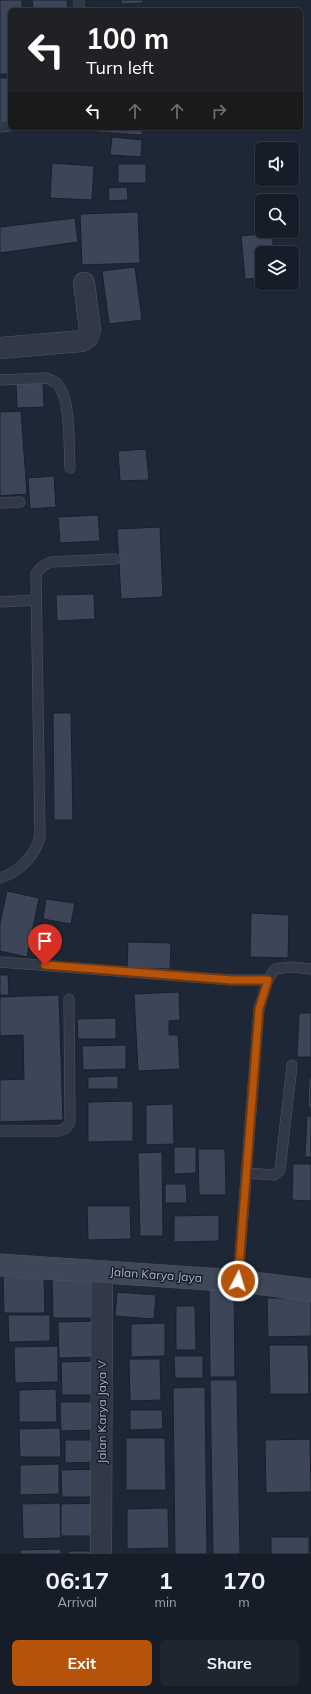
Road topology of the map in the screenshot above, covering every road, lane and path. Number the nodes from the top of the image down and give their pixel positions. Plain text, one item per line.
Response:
1 (84, 283) dead end
2 (0, 348) edge
3 (0, 380) edge
4 (70, 468) dead end
5 (20, 502) dead end
6 (0, 503) edge
7 (116, 559) dead end
8 (36, 600) junction
9 (0, 602) edge
10 (0, 878) edge
11 (0, 962) edge
12 (311, 969) edge
13 (268, 980) junction
14 (69, 999) dead end
15 (292, 1065) dead end
16 (0, 1131) edge
17 (246, 1173) junction
18 (0, 1265) edge
19 (102, 1271) junction
20 (238, 1281) junction
21 (311, 1290) edge
22 (101, 1554) edge

1 - 2 street
3 - 4 lane
5 - 6 lane
7 - 8 lane
8 - 9 lane
8 - 10 lane
11 - 13 lane
12 - 13 lane
13 - 17 lane
14 - 16 lane
15 - 17 lane
17 - 20 lane
18 - 19 main road, Jalan Karya Jaya
19 - 20 main road, Jalan Karya Jaya
19 - 22 street, Jalan Karya Jaya V
20 - 21 main road, Jalan Karya Jaya

